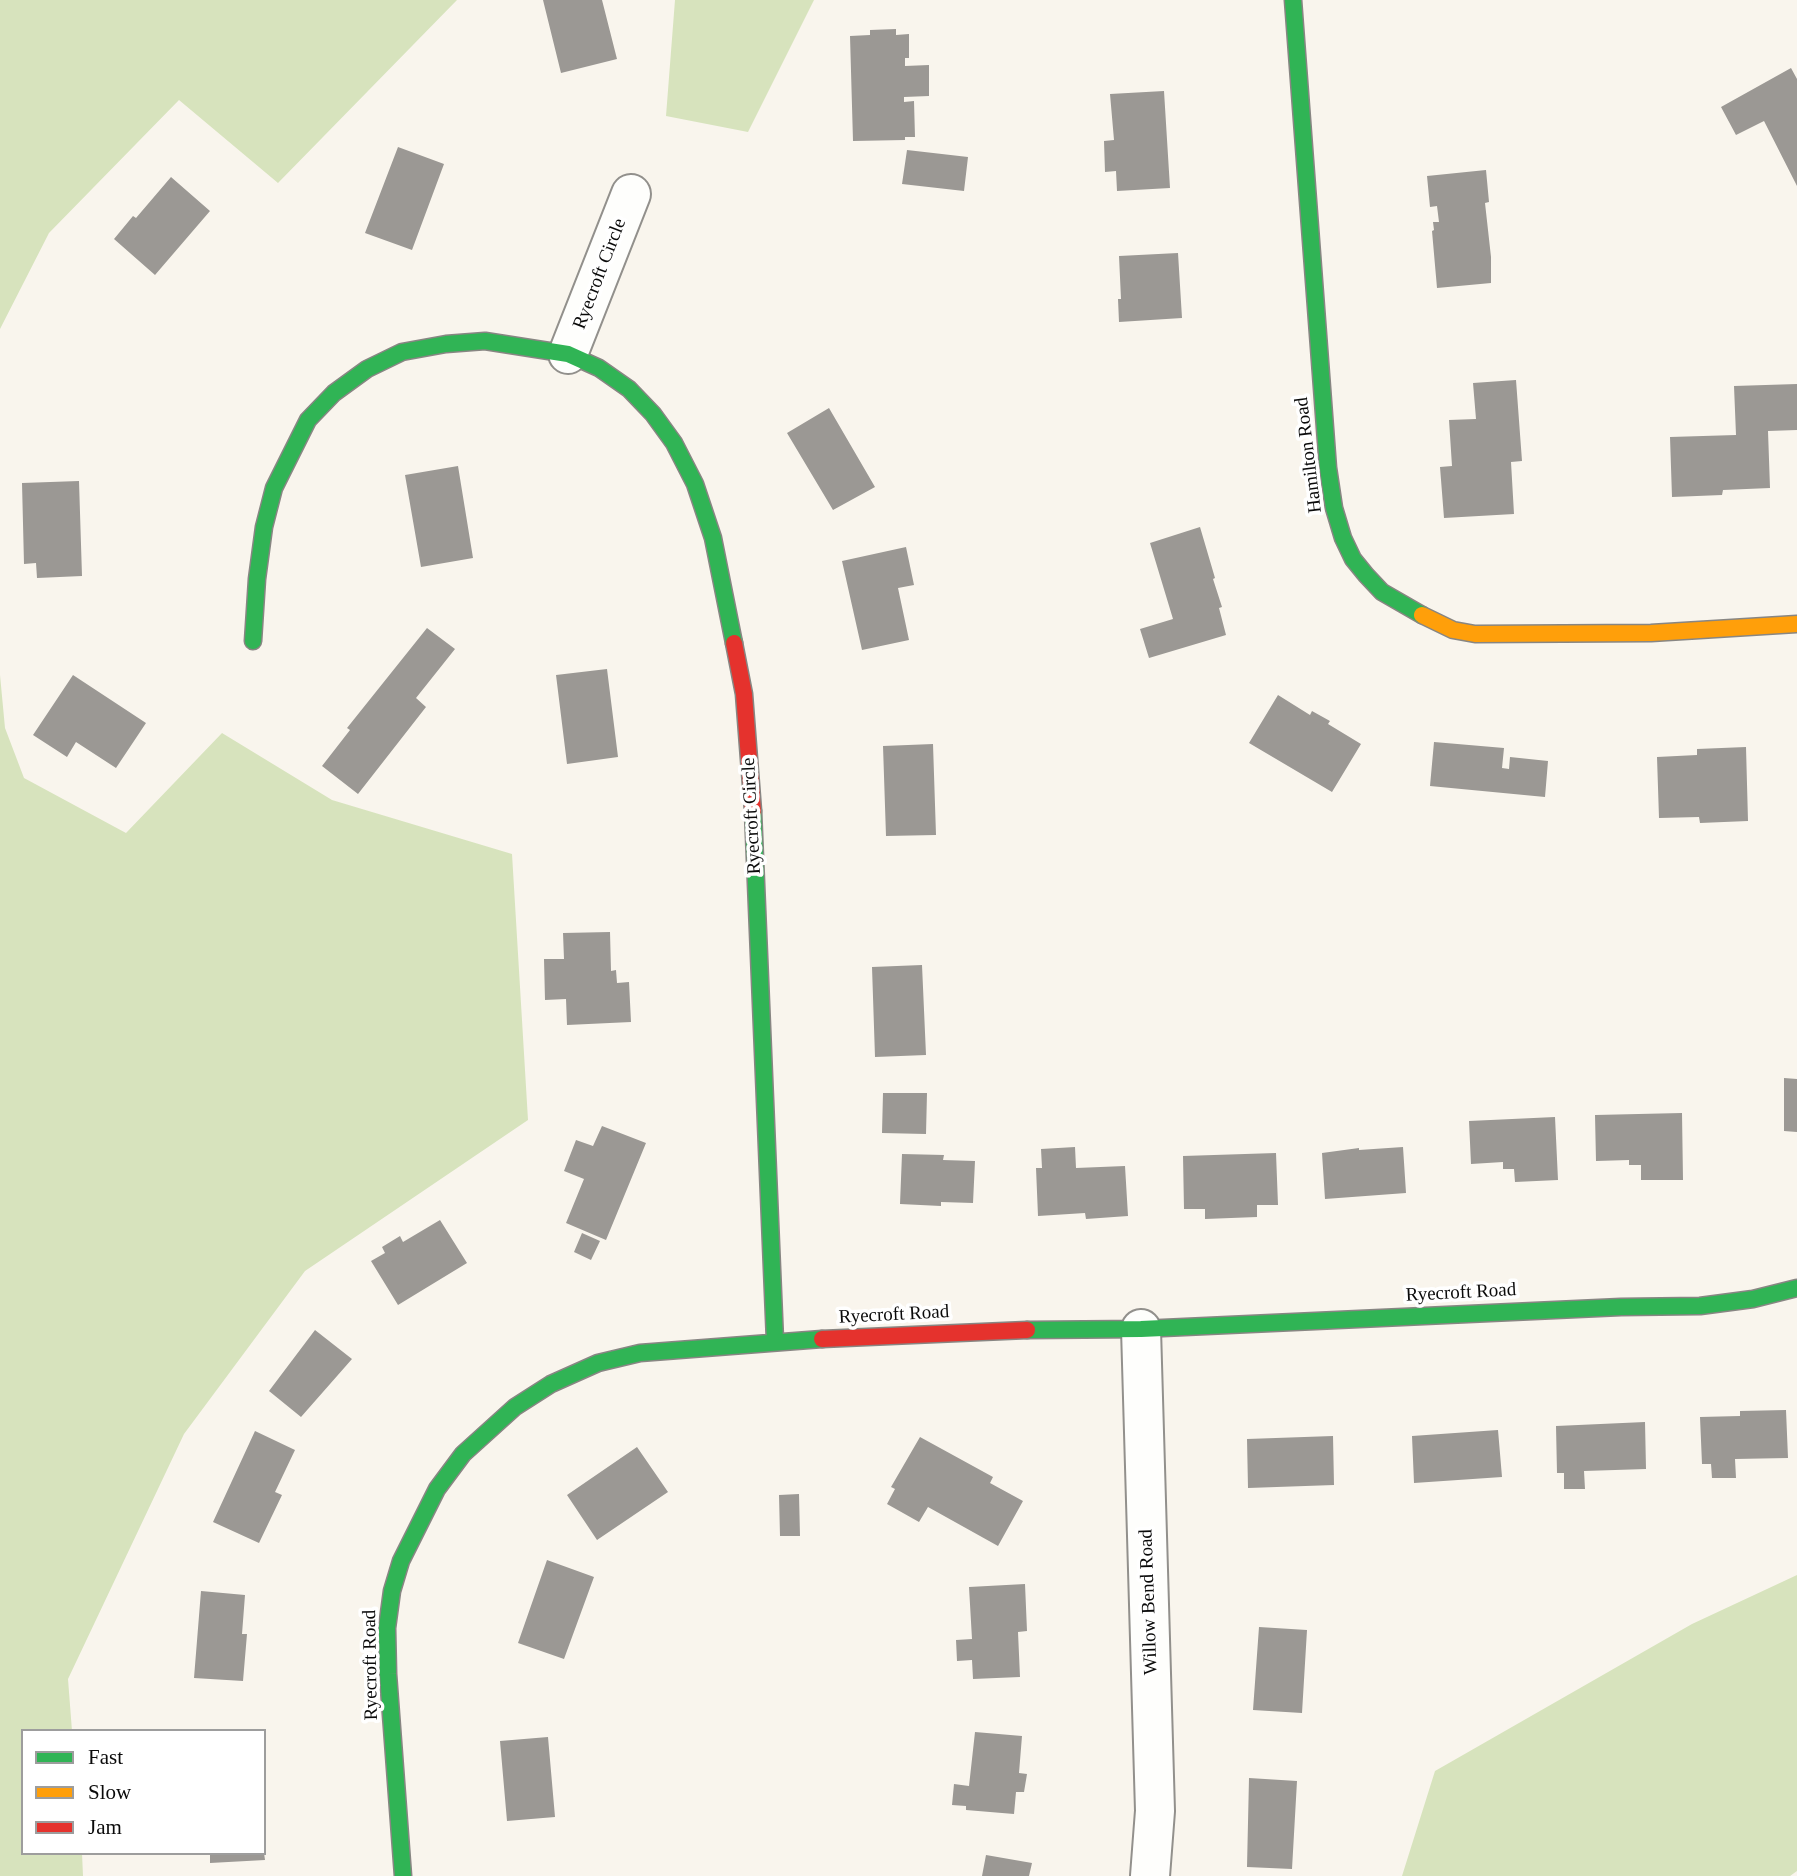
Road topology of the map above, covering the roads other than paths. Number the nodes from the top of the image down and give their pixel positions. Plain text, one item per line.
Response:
1 (1293, 0) edge
2 (631, 194) dead end
3 (568, 354) junction
4 (1797, 624) edge
5 (253, 641) dead end
6 (1797, 1288) edge
7 (1141, 1328) junction
8 (775, 1341) junction
9 (403, 1876) edge
10 (1150, 1876) edge

1 - 4 street, Hamilton Road
2 - 3 street, Ryecroft Circle
3 - 5 street, Ryecroft Circle
3 - 8 street, Ryecroft Circle
6 - 7 street, Ryecroft Road
7 - 8 street, Ryecroft Road
7 - 10 street, Willow Bend Road
8 - 9 street, Ryecroft Road

